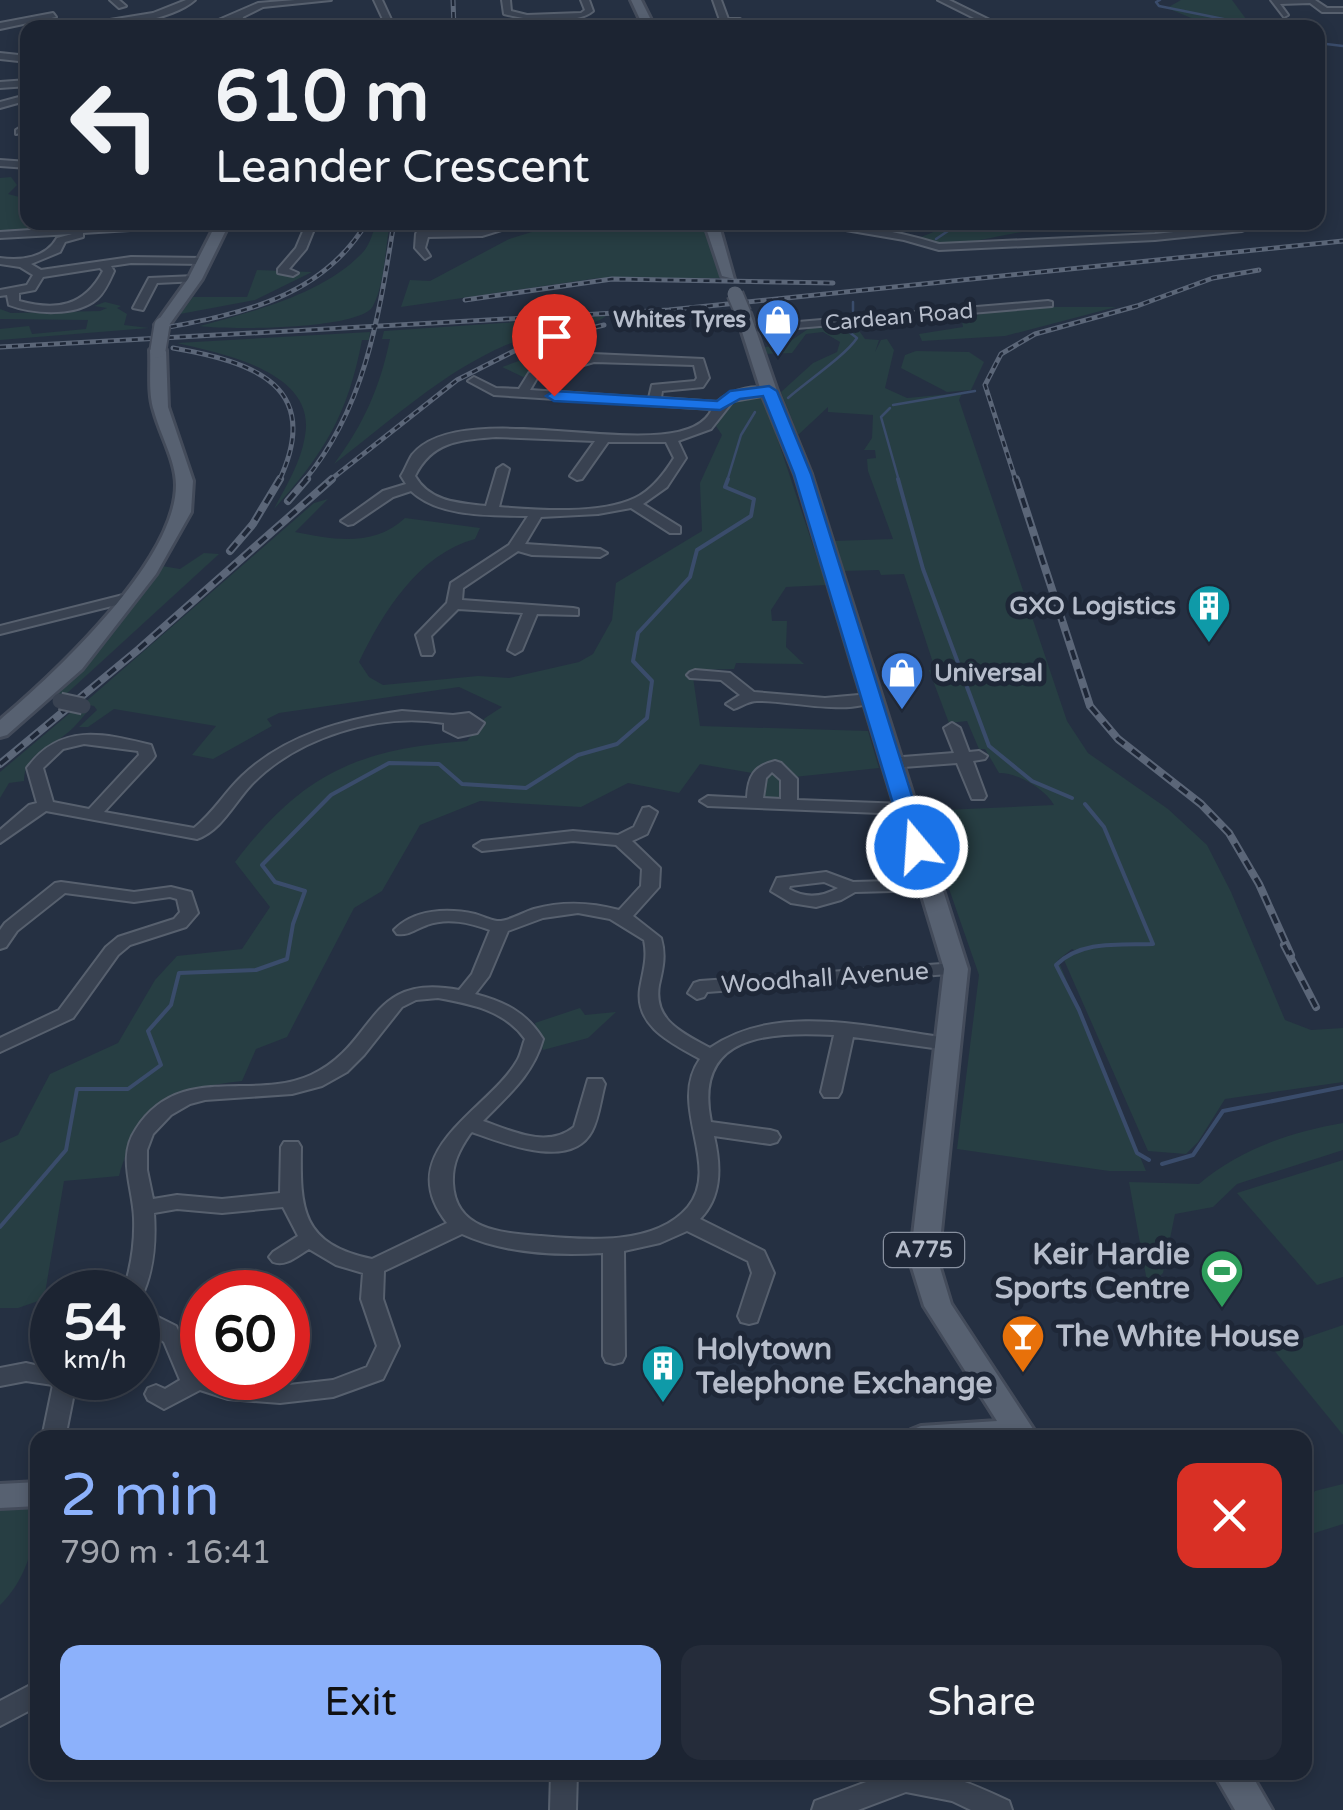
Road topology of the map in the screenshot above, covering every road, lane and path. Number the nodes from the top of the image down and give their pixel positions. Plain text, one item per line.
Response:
1 (327, 0) edge
2 (506, 0) edge
3 (585, 0) edge
4 (942, 0) edge
5 (1311, 0) edge
6 (191, 1) edge
7 (38, 2) edge
8 (261, 2) edge
9 (1332, 13) edge
10 (54, 15) junction
11 (1284, 15) dead end
12 (239, 16) junction
13 (29, 20) edge
14 (61, 20) edge
15 (116, 20) edge
16 (227, 20) edge
17 (238, 20) edge
18 (985, 20) edge
19 (27, 230) edge
20 (220, 230) edge
21 (309, 230) edge
22 (423, 230) edge
23 (447, 230) edge
24 (493, 230) edge
25 (714, 230) edge
26 (858, 230) edge
27 (1222, 230) edge
28 (0, 235) edge
29 (425, 256) dead end
30 (131, 260) junction
31 (0, 261) edge
32 (204, 261) junction
33 (23, 264) junction
34 (102, 264) junction
35 (294, 273) dead end
36 (39, 274) junction
37 (195, 278) junction
38 (6, 293) edge
39 (1048, 304) dead end
40 (140, 308) dead end
41 (746, 321) junction
42 (588, 346) dead end
43 (598, 358) junction
44 (474, 381) dead end
45 (654, 389) junction
46 (769, 391) junction
47 (522, 393) junction
48 (720, 406) junction
49 (474, 417) dead end
50 (470, 436) junction
51 (604, 438) junction
52 (672, 439) junction
53 (503, 469) dead end
54 (578, 476) dead end
55 (412, 486) junction
56 (634, 504) junction
57 (342, 505) dead end
58 (492, 508) junction
59 (362, 509) junction
60 (536, 511) junction
61 (348, 521) dead end
62 (676, 524) dead end
63 (519, 547) junction
64 (600, 553) dead end
65 (131, 597) junction
66 (454, 604) junction
67 (531, 610) junction
68 (572, 612) dead end
69 (0, 630) edge
70 (539, 638) dead end
71 (428, 652) dead end
72 (695, 675) dead end
73 (750, 696) junction
74 (40, 697) junction
75 (870, 699) junction
76 (734, 704) dead end
77 (83, 706) dead end
78 (453, 720) dead end
79 (952, 728) dead end
80 (0, 731) edge
81 (971, 757) junction
82 (890, 763) junction
83 (978, 796) dead end
84 (708, 801) dead end
85 (755, 801) junction
86 (789, 803) junction
87 (46, 806) junction
88 (905, 809) junction
89 (649, 812) dead end
90 (92, 815) junction
91 (0, 838) edge
92 (621, 840) junction
93 (482, 846) dead end
94 (929, 885) junction
95 (852, 887) dead end
96 (623, 916) junction
97 (6, 925) edge
98 (500, 928) junction
99 (402, 930) dead end
100 (0, 944) edge
101 (956, 969) junction
102 (697, 993) dead end
103 (464, 997) junction
104 (844, 1033) junction
105 (948, 1044) junction
106 (0, 1046) edge
107 (710, 1056) junction
108 (831, 1092) dead end
109 (585, 1094) dead end
110 (468, 1123) junction
111 (702, 1128) junction
112 (770, 1137) dead end
113 (292, 1147) dead end
114 (290, 1199) junction
115 (144, 1208) junction
116 (687, 1222) junction
117 (462, 1225) junction
118 (308, 1240) junction
119 (613, 1244) junction
120 (280, 1257) dead end
121 (374, 1267) junction
122 (144, 1270) edge
123 (748, 1316) dead end
124 (160, 1325) edge
125 (180, 1350) edge
126 (614, 1356) dead end
127 (30, 1373) edge
128 (0, 1377) edge
129 (310, 1391) edge
130 (57, 1400) edge
131 (54, 1430) edge
132 (1019, 1430) edge
133 (30, 1494) edge
134 (0, 1496) edge
135 (30, 1697) edge
136 (0, 1714) edge
137 (564, 1780) edge
138 (1235, 1780) edge
139 (563, 1810) edge
140 (825, 1810) edge
141 (999, 1810) edge
142 (1254, 1810) edge

1 - 8 street
2 - 3 street
4 - 18 street
5 - 9 street
5 - 11 street
6 - 15 street
7 - 10 street
8 - 12 street
10 - 13 street
10 - 14 street
12 - 16 street
12 - 17 street
19 - 28 street
20 - 32 main road
21 - 35 street
22 - 29 street
23 - 24 street
25 - 41 main road, A775, bridge
26 - 27 street
30 - 32 street
30 - 33 street
30 - 34 street
31 - 33 street
32 - 37 main road
33 - 36 street
34 - 36 street
34 - 38 street
36 - 38 street
37 - 40 street
37 - 65 main road, bridge
39 - 41 street, Cardean Road
41 - 46 main road, A775
42 - 43 street
43 - 45 street
43 - 47 street
44 - 47 street
45 - 47 street
45 - 48 street
46 - 48 street
46 - 75 main road, A775
48 - 52 street
49 - 50 street
50 - 51 street
50 - 55 street
51 - 52 street
51 - 54 street
52 - 56 street
53 - 58 street
55 - 58 street
55 - 59 street
56 - 60 street
56 - 62 street
57 - 59 street
58 - 60 street
59 - 61 street
60 - 63 street
63 - 64 street
63 - 66 street
65 - 69 street
65 - 74 main road
66 - 67 street
66 - 71 street
67 - 68 street
67 - 70 street
72 - 73 street
73 - 75 street
73 - 76 street
74 - 77 street, bridge
74 - 80 main road
75 - 82 main road, A775
78 - 90 street
79 - 81 street
81 - 82 street
81 - 83 street
82 - 88 main road, A775
84 - 85 street
85 - 86 street
85 - 86 street
86 - 88 street
87 - 90 street
87 - 90 street
87 - 91 street
88 - 94 main road, A775
89 - 92 street
92 - 93 street
92 - 96 street
94 - 95 street
94 - 101 main road, A775
96 - 98 street
96 - 107 street
97 - 100 street
97 - 106 street
98 - 99 street
98 - 103 street
101 - 102 street, Woodhall Avenue
101 - 105 main road, A775
103 - 110 street
103 - 115 street
104 - 105 street
104 - 107 street
104 - 108 street
105 - 132 main road, A775
107 - 111 street
109 - 110 street
110 - 117 street
111 - 112 street
111 - 116 street
113 - 114 street
114 - 115 street
114 - 118 street
115 - 122 street
116 - 119 street
116 - 123 street
117 - 119 street
117 - 121 street
118 - 120 street
118 - 121 street
119 - 126 street
121 - 129 street
124 - 125 street
127 - 128 street
130 - 131 street
133 - 134 main road
135 - 136 street
137 - 139 street
138 - 142 main road
140 - 141 street

